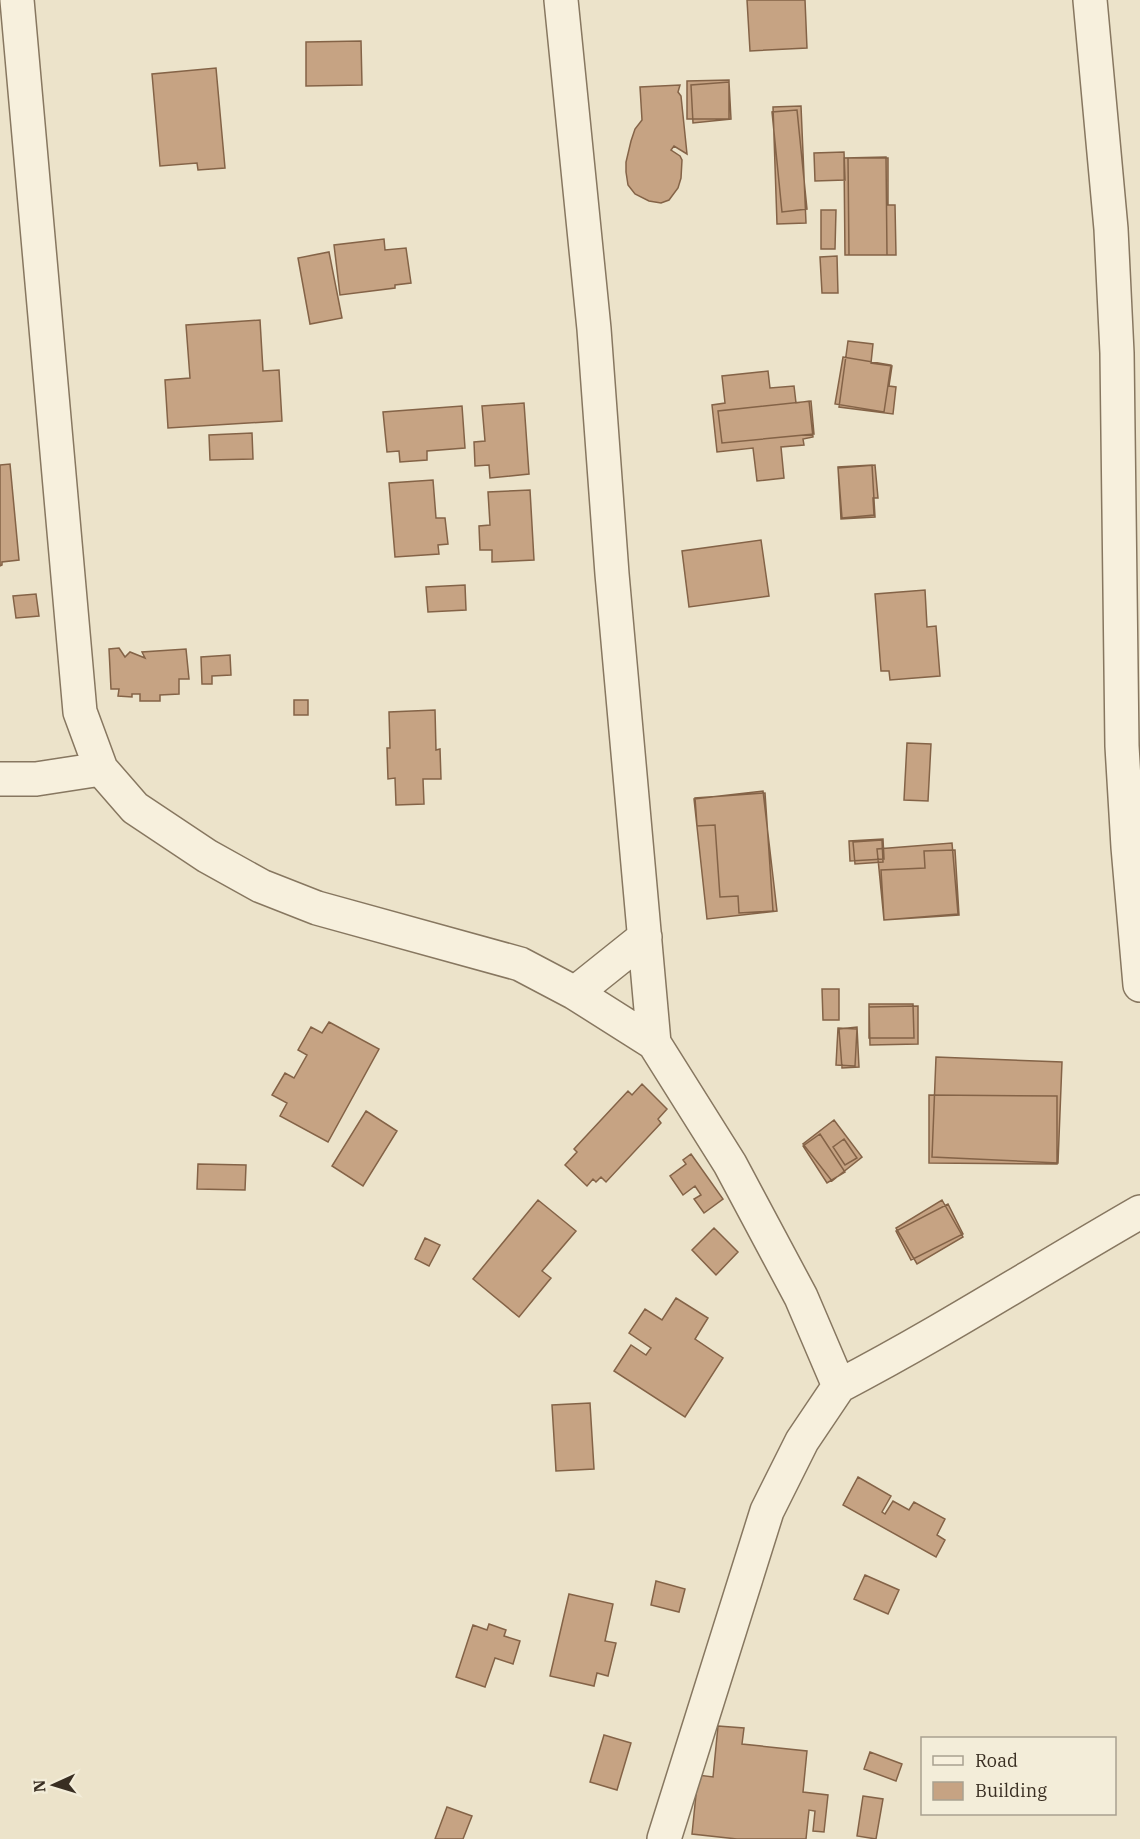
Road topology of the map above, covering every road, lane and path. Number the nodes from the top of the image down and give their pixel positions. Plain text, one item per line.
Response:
1 (561, 0) edge
2 (1090, 0) edge
3 (11, 13) edge
4 (1128, 348) edge
5 (101, 769) junction
6 (0, 779) edge
7 (645, 937) junction
8 (1140, 985) edge
9 (575, 993) junction
10 (654, 1044) junction
11 (1140, 1212) edge
12 (838, 1386) junction
13 (664, 1839) edge

1 - 7 street
2 - 4 street
3 - 5 street
4 - 8 street
5 - 6 street
5 - 9 street
7 - 9 street
7 - 10 street
9 - 10 street
10 - 12 street
11 - 12 street
12 - 13 street

